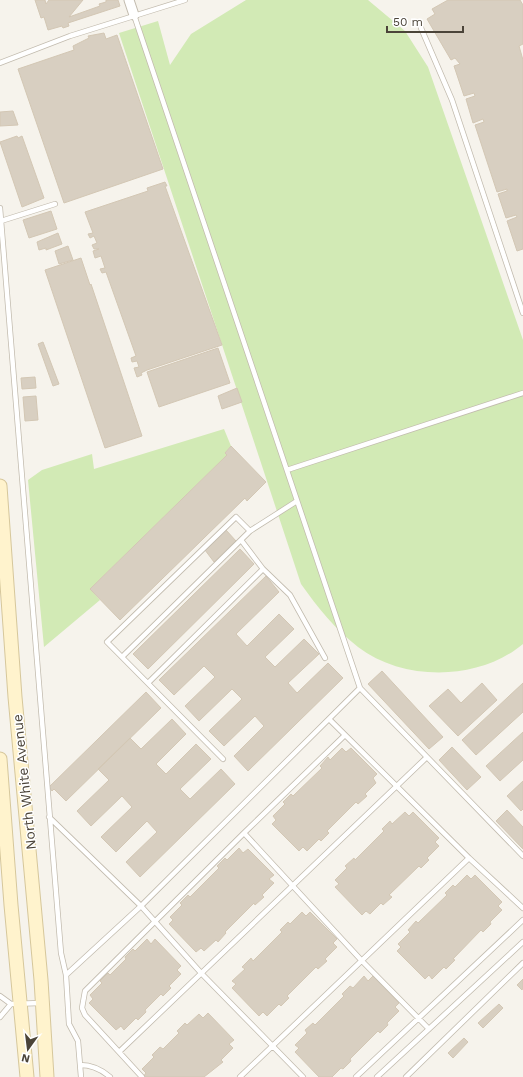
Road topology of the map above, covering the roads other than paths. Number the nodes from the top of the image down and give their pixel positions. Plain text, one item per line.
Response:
1 (129, 0) edge
2 (185, 0) edge
3 (134, 15) junction
4 (421, 28) dead end
5 (0, 63) edge
6 (55, 204) dead end
7 (0, 208) edge
8 (1, 222) junction
9 (2, 261) edge
10 (523, 313) edge
11 (523, 393) edge
12 (287, 470) junction
13 (0, 486) edge
14 (297, 500) junction
15 (250, 531) junction
16 (241, 540) junction
17 (3, 558) edge
18 (263, 569) junction
19 (122, 657) junction
20 (325, 658) dead end
21 (148, 683) junction
22 (360, 688) junction
23 (329, 719) junction
24 (345, 735) junction
25 (427, 757) junction
26 (0, 759) edge
27 (223, 759) dead end
28 (397, 787) junction
29 (49, 817) junction
30 (244, 833) junction
31 (523, 856) edge
32 (469, 858) junction
33 (293, 887) junction
34 (141, 906) junction
35 (523, 908) edge
36 (523, 920) edge
37 (155, 922) junction
38 (523, 942) edge
39 (362, 960) junction
40 (523, 963) edge
41 (202, 974) junction
42 (66, 975) junction
43 (0, 996) edge
44 (41, 1003) junction
45 (16, 1004) junction
46 (0, 1017) edge
47 (419, 1019) junction
48 (429, 1029) junction
49 (274, 1045) junction
50 (120, 1052) junction
51 (80, 1065) junction
52 (26, 1077) edge
53 (47, 1077) edge
54 (81, 1077) edge
55 (110, 1077) edge
56 (142, 1077) edge
57 (240, 1077) edge
58 (303, 1077) edge
59 (356, 1077) edge
60 (377, 1077) edge
61 (406, 1077) edge

1 - 3 street
2 - 3 lane
3 - 5 lane
3 - 12 lane
4 - 10 lane
6 - 8 lane
7 - 8 lane
8 - 9 lane
9 - 29 lane
11 - 12 lane
12 - 14 lane
13 - 17 main road, North White Avenue
14 - 15 lane
14 - 22 lane
15 - 16 lane
15 - 19 lane
16 - 18 lane
16 - 19 lane
17 - 44 main road, North White Avenue
18 - 20 lane
18 - 21 lane
19 - 21 lane
21 - 27 lane
22 - 23 lane
22 - 25 lane
23 - 24 lane
23 - 34 lane
24 - 28 lane
24 - 30 lane
25 - 28 lane
25 - 31 lane
26 - 45 main road, North White Avenue
28 - 32 lane
28 - 33 lane
29 - 34 lane
29 - 42 lane
30 - 33 lane
30 - 37 lane
32 - 35 lane
32 - 39 lane
33 - 39 lane
33 - 41 lane
34 - 37 lane
34 - 42 lane
36 - 47 lane
37 - 41 lane
37 - 50 lane
38 - 48 lane
39 - 47 lane
39 - 49 lane
40 - 61 lane
41 - 49 lane
41 - 50 lane
42 - 51 lane
43 - 45 lane
44 - 45 lane
44 - 53 main road, North White Avenue
45 - 46 lane
45 - 52 main road, North White Avenue
47 - 48 lane
47 - 59 lane
48 - 60 lane
49 - 57 lane
49 - 58 lane
50 - 56 lane
51 - 54 lane
51 - 55 lane

